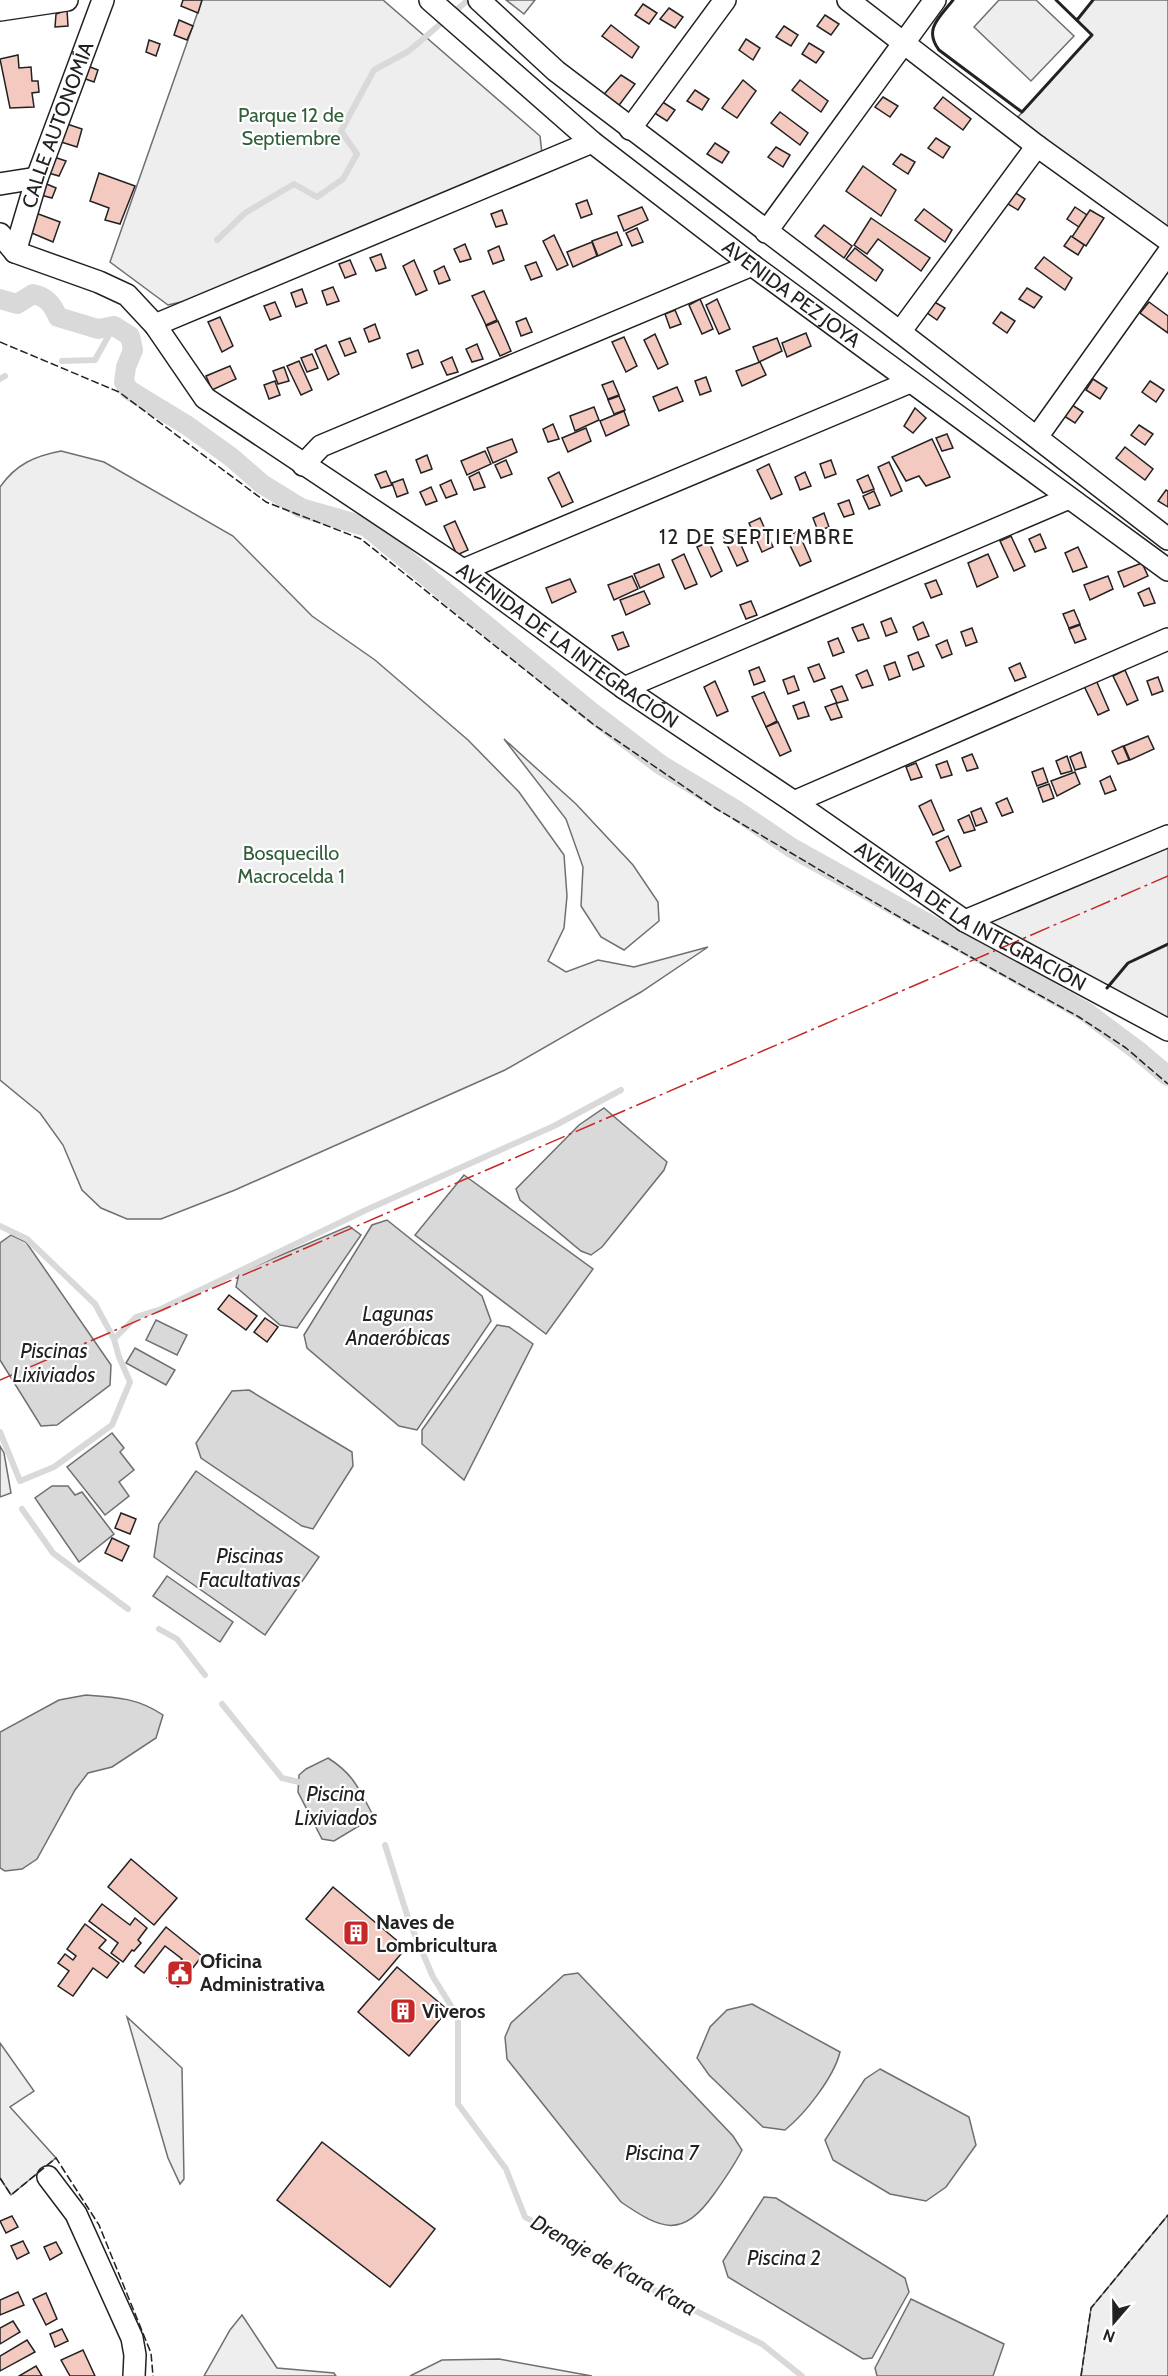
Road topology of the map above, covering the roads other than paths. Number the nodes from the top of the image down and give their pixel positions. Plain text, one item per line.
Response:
1 (67, 0) edge
2 (103, 0) edge
3 (725, 0) edge
4 (849, 0) edge
5 (935, 0) edge
6 (435, 5) edge
7 (485, 5) edge
8 (0, 10) edge
9 (903, 42) junction
10 (630, 129) junction
11 (592, 142) junction
12 (1037, 146) junction
13 (37, 177) junction
14 (0, 184) edge
15 (766, 232) junction
16 (0, 234) edge
17 (1168, 240) edge
18 (15, 252) junction
19 (1168, 253) edge
20 (752, 265) junction
21 (155, 325) junction
22 (900, 332) junction
23 (910, 382) junction
24 (1036, 437) junction
25 (303, 465) junction
26 (1069, 498) junction
27 (1168, 539) edge
28 (463, 570) junction
29 (1168, 570) edge
30 (1168, 639) edge
31 (624, 688) junction
32 (794, 801) junction
33 (1168, 836) edge
34 (965, 921) junction
35 (1168, 1030) edge
36 (48, 2176) dead end
37 (134, 2376) edge

1 - 8 street
2 - 13 street, CALLE AUTONOMÍA
3 - 10 street
4 - 9 street
5 - 9 street
6 - 11 street, AVENIDA PEZ JOYA
7 - 10 street, AVENIDA PEZ JOYA
9 - 12 street
9 - 15 street
10 - 15 street, AVENIDA PEZ JOYA
11 - 20 street, AVENIDA PEZ JOYA
11 - 21 street
12 - 17 street
12 - 22 street
13 - 14 street
13 - 18 street, CALLE AUTONOMÍA
15 - 22 street, AVENIDA PEZ JOYA
16 - 18 street
18 - 21 street, AVENIDA DE LA INTEGRACIÓN
19 - 24 street
20 - 23 street, AVENIDA PEZ JOYA
20 - 25 street
21 - 25 street, AVENIDA DE LA INTEGRACIÓN
22 - 24 street, AVENIDA PEZ JOYA
23 - 26 street, AVENIDA PEZ JOYA
23 - 28 street
24 - 27 street, AVENIDA PEZ JOYA
25 - 28 street, AVENIDA DE LA INTEGRACIÓN
26 - 29 street, AVENIDA PEZ JOYA
26 - 31 street
28 - 31 street, AVENIDA DE LA INTEGRACIÓN
30 - 32 street
31 - 32 street, AVENIDA DE LA INTEGRACIÓN
32 - 34 street, AVENIDA DE LA INTEGRACIÓN
33 - 34 street
34 - 35 street, AVENIDA DE LA INTEGRACIÓN
36 - 37 street

